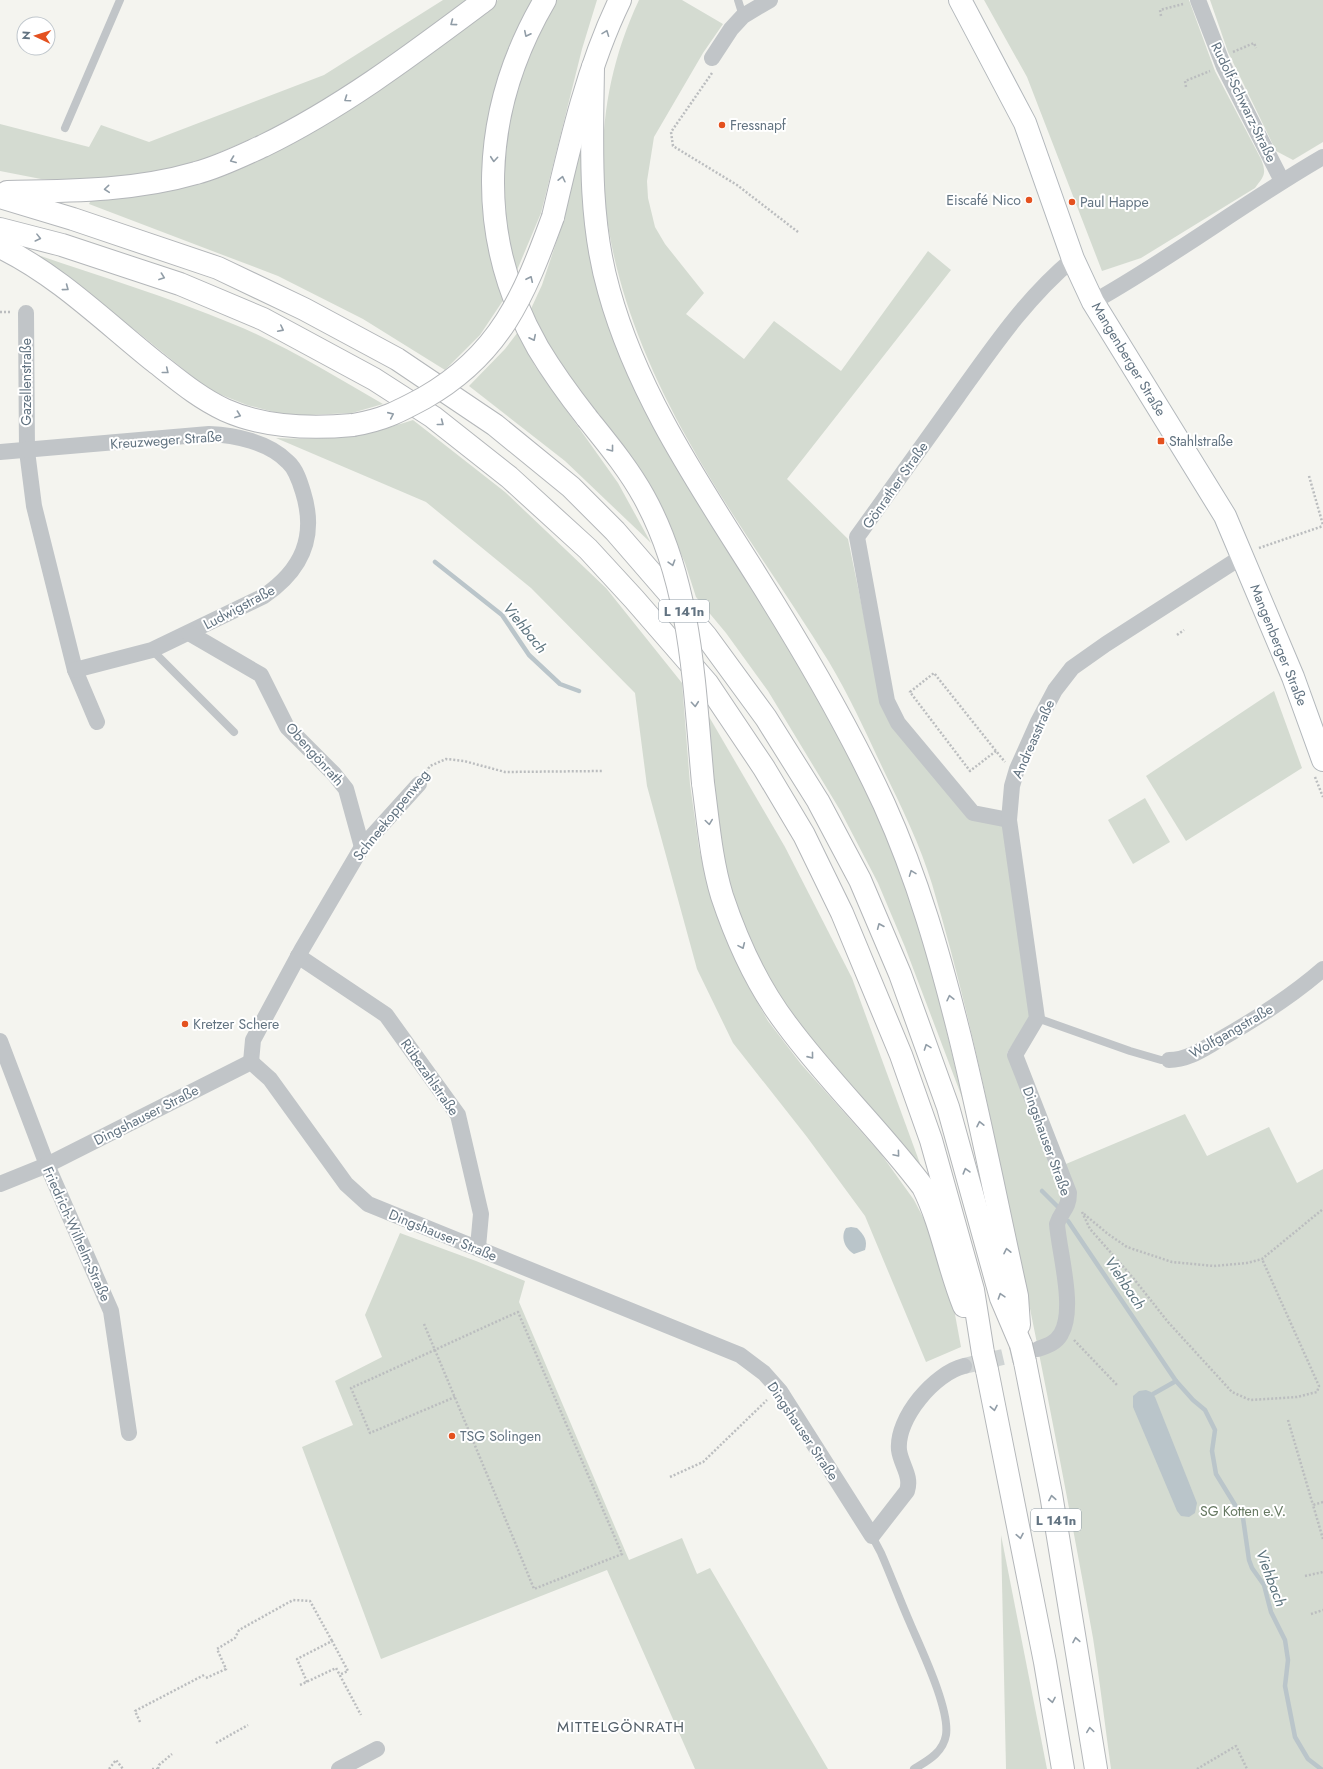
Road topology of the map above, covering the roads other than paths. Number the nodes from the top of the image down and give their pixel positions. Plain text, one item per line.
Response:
1 (120, 0) edge
2 (485, 0) edge
3 (545, 0) edge
4 (620, 0) edge
5 (738, 0) edge
6 (770, 0) edge
7 (960, 0) edge
8 (1193, 1) edge
9 (743, 16) junction
10 (712, 58) road end
11 (593, 67) junction
12 (65, 128) dead end
13 (1323, 157) edge
14 (1282, 181) junction
15 (0, 192) edge
16 (0, 197) edge
17 (0, 229) edge
18 (0, 247) edge
19 (1073, 259) junction
20 (1093, 302) junction
21 (26, 313) dead end
22 (27, 451) junction
23 (0, 452) edge
24 (304, 495) joint
25 (1254, 550) junction
26 (189, 633) junction
27 (152, 650) junction
28 (75, 670) junction
29 (97, 722) dead end
30 (234, 732) dead end
31 (1323, 760) edge
32 (419, 784) road end
33 (1009, 820) junction
34 (362, 847) junction
35 (298, 956) junction
36 (1323, 969) edge
37 (1037, 1018) junction
38 (0, 1041) edge
39 (1169, 1060) joint
40 (251, 1062) junction
41 (47, 1165) junction
42 (0, 1184) edge
43 (478, 1247) junction
44 (1028, 1352) junction
45 (985, 1362) junction
46 (964, 1366) tunnel mouth
47 (129, 1433) dead end
48 (872, 1536) junction
49 (377, 1749) dead end
50 (339, 1769) edge
51 (914, 1769) edge
52 (1063, 1769) edge
53 (1096, 1769) edge

1 - 12 lane
2 -> 15 main road
3 -> 45 main road, bridge
11 -> 4 main road
5 - 9 lane
6 - 9 street
7 - 19 main road, Mangenberger Straße
8 - 14 street, Rudolf-Schwarz-Straße
9 - 10 street
18 -> 11 main road, bridge
44 -> 11 main road
13 - 14 street
14 - 20 street
44 -> 16 main road, L 141n
17 -> 45 main road, L 141n
19 - 20 main road, Mangenberger Straße
19 - 33 street, Gönrather Straße
20 - 25 main road, Mangenberger Straße
21 - 22 street, Gazellenstraße
22 - 23 street, Kreuzweger Straße
22 - 24 street, Kreuzweger Straße
22 - 28 street
24 - 26 street, Ludwigstraße
25 - 31 main road, Mangenberger Straße
25 - 33 street, Andreasstraße
26 - 27 street, Ludwigstraße
26 - 34 street, Obengönrath
27 - 28 street, Ludwigstraße
27 - 30 lane
28 - 29 street
32 - 34 street, Schneekoppenweg
33 - 37 street, Andreasstraße
34 - 35 street, Schneekoppenweg
35 - 40 street, Schneekoppenweg
35 - 43 street, Rübezahlstraße
36 - 39 street, Wolfgangstraße
37 - 39 lane, Wolfgangstraße
37 - 44 street, Dingshauser Straße
38 - 41 street, Friedrich-Wilhelm-Straße
40 - 41 street, Dingshauser Straße
40 - 43 street, Dingshauser Straße
41 - 42 street, Dingshauser Straße
41 - 47 street, Friedrich-Wilhelm-Straße
43 - 48 street, Dingshauser Straße
53 -> 44 main road, L 141n
45 -> 52 main road, L 141n
46 - 48 street
48 - 51 lane, Dingshauser Straße
49 - 50 street

